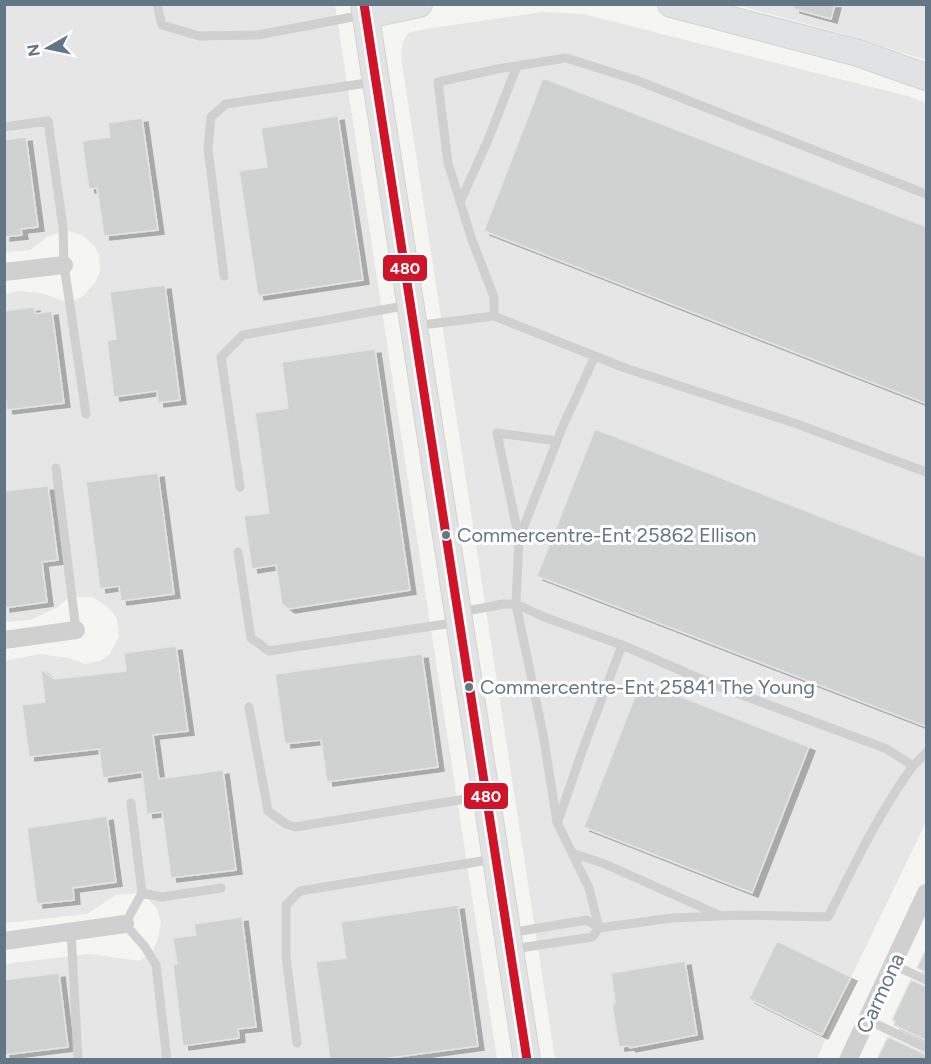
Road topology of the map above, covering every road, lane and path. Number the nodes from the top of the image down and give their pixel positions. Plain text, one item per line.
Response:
1 (157, 4) edge
2 (419, 4) edge
3 (671, 4) edge
4 (365, 10) edge
5 (518, 66) junction
6 (927, 77) edge
7 (376, 81) junction
8 (4, 127) edge
9 (927, 194) edge
10 (460, 201) junction
11 (64, 265) junction
12 (4, 272) edge
13 (224, 276) dead end
14 (412, 315) junction
15 (494, 316) junction
16 (595, 356) junction
17 (86, 414) dead end
18 (557, 441) junction
19 (56, 468) dead end
20 (927, 471) edge
21 (240, 487) dead end
22 (519, 539) junction
23 (238, 552) dead end
24 (516, 604) junction
25 (459, 617) junction
26 (76, 630) joint
27 (4, 640) edge
28 (622, 645) junction
29 (249, 707) dead end
30 (927, 753) edge
31 (913, 766) junction
32 (487, 796) junction
33 (131, 803) dead end
34 (557, 822) junction
35 (572, 853) junction
36 (496, 859) junction
37 (221, 888) dead end
38 (142, 893) junction
39 (924, 904) edge
40 (721, 916) junction
41 (124, 924) junction
42 (599, 928) junction
43 (71, 931) junction
44 (4, 941) edge
45 (509, 942) junction
46 (894, 965) junction
47 (927, 980) edge
48 (868, 1020) junction
49 (297, 1043) dead end
50 (927, 1048) edge
51 (78, 1059) edge
52 (167, 1059) edge
53 (527, 1059) edge
54 (848, 1059) edge

1 - 4 lane
2 - 4 street
3 - 6 street
4 - 7 street
5 - 9 lane
5 - 10 lane
5 - 10 lane
7 - 13 lane
7 - 14 street
8 - 11 lane
10 - 15 lane
11 - 12 street
11 - 17 lane
14 - 15 lane
14 - 21 lane
14 - 25 street
15 - 16 lane
16 - 18 lane
16 - 20 lane
18 - 22 lane
18 - 22 lane
19 - 26 lane
22 - 24 lane
23 - 25 lane
24 - 25 lane
24 - 28 lane
24 - 34 lane
25 - 32 street
26 - 27 street
28 - 31 lane
28 - 34 lane
29 - 32 lane
30 - 31 lane
31 - 40 lane
32 - 36 street
33 - 38 lane
34 - 35 lane
35 - 40 lane
35 - 42 lane
36 - 45 street
36 - 49 lane
37 - 38 lane
38 - 41 lane
39 - 46 street, Carmona
40 - 42 lane
41 - 43 street
41 - 52 lane
42 - 45 lane
42 - 45 lane
43 - 44 street
43 - 51 lane
45 - 53 street
46 - 47 lane
46 - 48 street, Carmona
48 - 50 lane
48 - 54 street, Carmona

